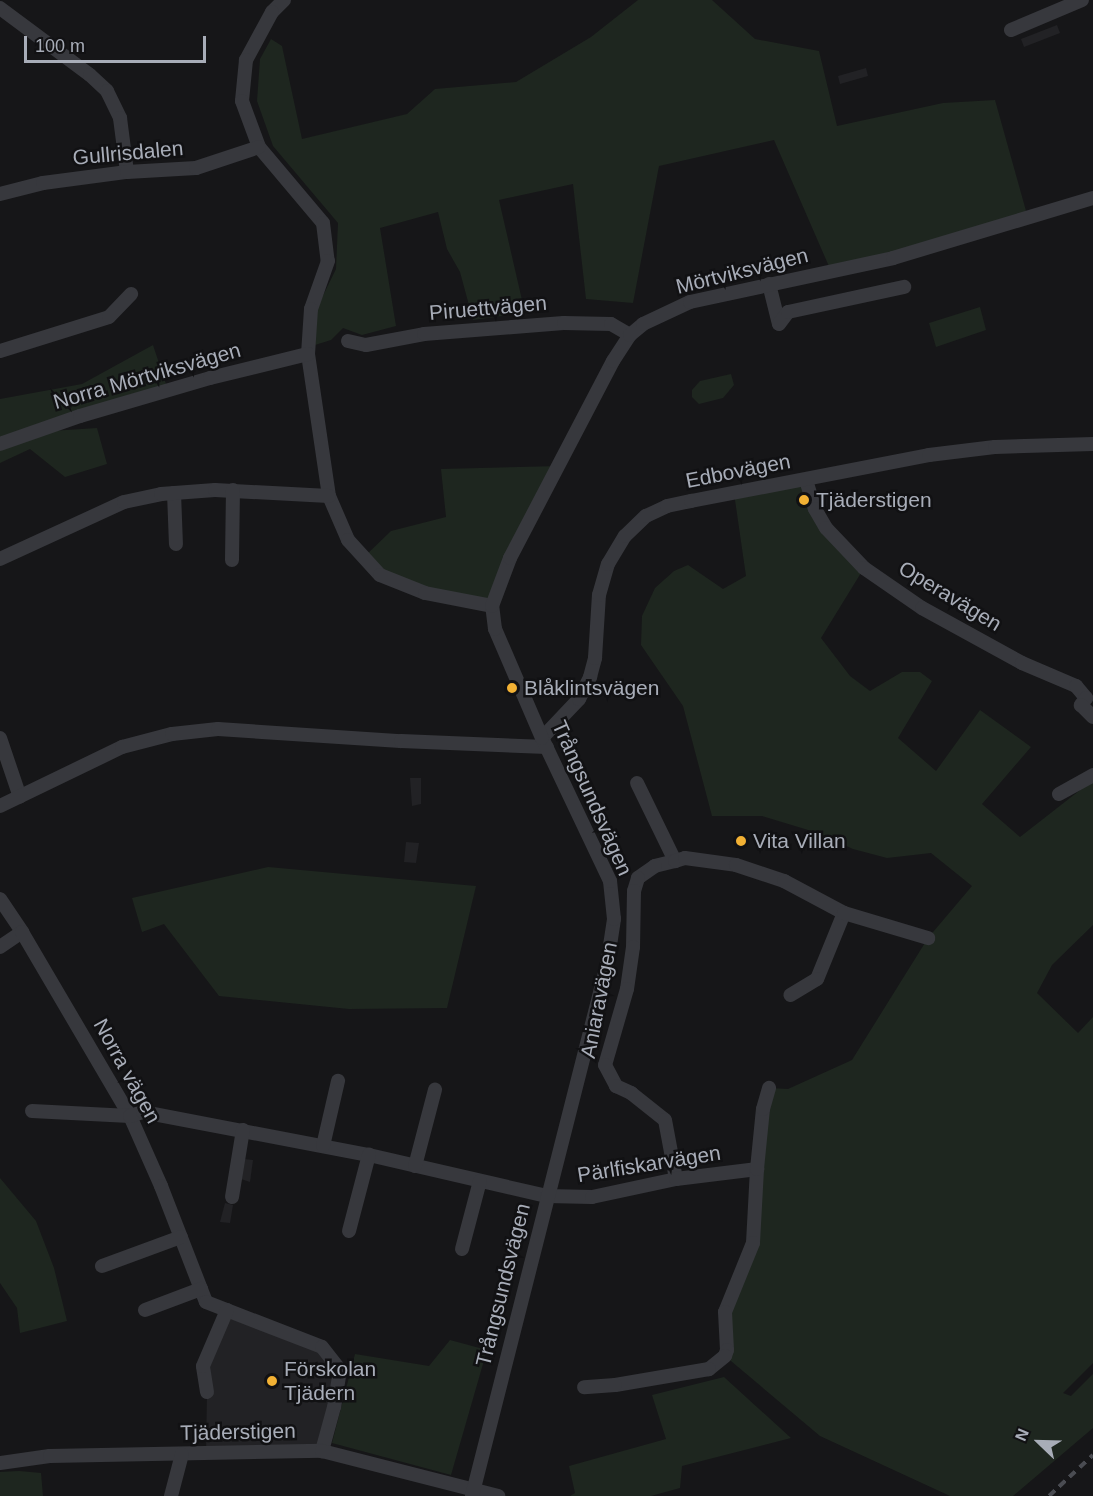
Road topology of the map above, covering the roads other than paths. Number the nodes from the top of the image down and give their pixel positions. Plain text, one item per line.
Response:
1 (284, 0) edge
2 (1082, 0) edge
3 (0, 8) edge
4 (1011, 30) dead end
5 (259, 147) junction
6 (127, 172) junction
7 (0, 194) edge
8 (1092, 201) edge
9 (769, 284) junction
10 (904, 287) dead end
11 (131, 294) dead end
12 (630, 335) junction
13 (348, 341) dead end
14 (0, 351) edge
15 (308, 354) junction
16 (0, 444) edge
17 (1093, 444) edge
18 (806, 480) junction
19 (233, 490) junction
20 (174, 493) junction
21 (329, 496) junction
22 (176, 544) dead end
23 (0, 559) edge
24 (232, 560) dead end
25 (492, 606) junction
26 (1093, 717) edge
27 (0, 738) edge
28 (545, 743) junction
29 (1093, 775) edge
30 (637, 783) dead end
31 (1059, 794) dead end
32 (20, 797) junction
33 (0, 806) edge
34 (675, 861) junction
35 (0, 899) edge
36 (844, 913) junction
37 (22, 932) junction
38 (928, 938) dead end
39 (0, 947) edge
40 (790, 995) dead end
41 (338, 1081) dead end
42 (770, 1088) dead end
43 (435, 1090) dead end
44 (32, 1111) dead end
45 (130, 1116) junction
46 (243, 1130) junction
47 (323, 1146) junction
48 (369, 1155) junction
49 (415, 1166) junction
50 (757, 1169) junction
51 (676, 1179) junction
52 (480, 1181) junction
53 (547, 1196) junction
54 (232, 1197) dead end
55 (349, 1231) dead end
56 (181, 1238) junction
57 (462, 1249) dead end
58 (102, 1266) dead end
59 (201, 1289) junction
60 (145, 1310) dead end
61 (227, 1310) junction
62 (584, 1387) dead end
63 (207, 1392) dead end
64 (322, 1451) junction
65 (182, 1454) junction
66 (0, 1462) edge
67 (473, 1492) edge
68 (171, 1496) edge
69 (498, 1496) edge

1 - 5 street
2 - 4 street
3 - 6 street
5 - 6 street, Gullrisdalen
5 - 15 street
6 - 7 street, Gullrisdalen
8 - 9 street, Mörtviksvägen
9 - 10 street
9 - 12 street, Mörtviksvägen
11 - 14 street
12 - 13 street, Piruettvägen
12 - 25 street, Mörtviksvägen
15 - 16 street, Norra Mörtviksvägen
15 - 21 street
17 - 18 street, Edbovägen
18 - 26 street, Operavägen
18 - 28 street, Edbovägen
19 - 20 street
19 - 21 street
19 - 24 street
20 - 22 street
20 - 23 street
21 - 25 street
25 - 28 street, Trångsundsvägen
27 - 32 street
28 - 32 street
28 - 53 street, Trångsundsvägen
29 - 31 street
30 - 34 street
32 - 33 street
34 - 36 street, Aniaravägen
34 - 51 street, Aniaravägen
35 - 37 street, Norra vägen
36 - 38 street, Aniaravägen
36 - 40 street
37 - 39 street
37 - 45 street, Norra vägen
41 - 47 street
42 - 50 street
43 - 49 street
44 - 45 street, Pärlfiskarvägen
45 - 46 street, Pärlfiskarvägen
45 - 56 street, Norra vägen
46 - 47 street, Pärlfiskarvägen
46 - 54 street
47 - 48 street, Pärlfiskarvägen
48 - 49 street, Pärlfiskarvägen
48 - 55 street
49 - 52 street, Pärlfiskarvägen
50 - 51 street, Pärlfiskarvägen
50 - 62 street
51 - 53 street, Pärlfiskarvägen
52 - 53 street, Pärlfiskarvägen
52 - 57 street
53 - 67 street, Trångsundsvägen
56 - 58 street
56 - 59 street, Norra vägen
59 - 60 street
59 - 61 street, Norra vägen
61 - 63 street
61 - 64 street, Norra vägen
64 - 65 street, Tjäderstigen
64 - 67 street, Tjäderstigen
65 - 66 street, Tjäderstigen
65 - 68 street
67 - 69 street, Tjäderstigen

